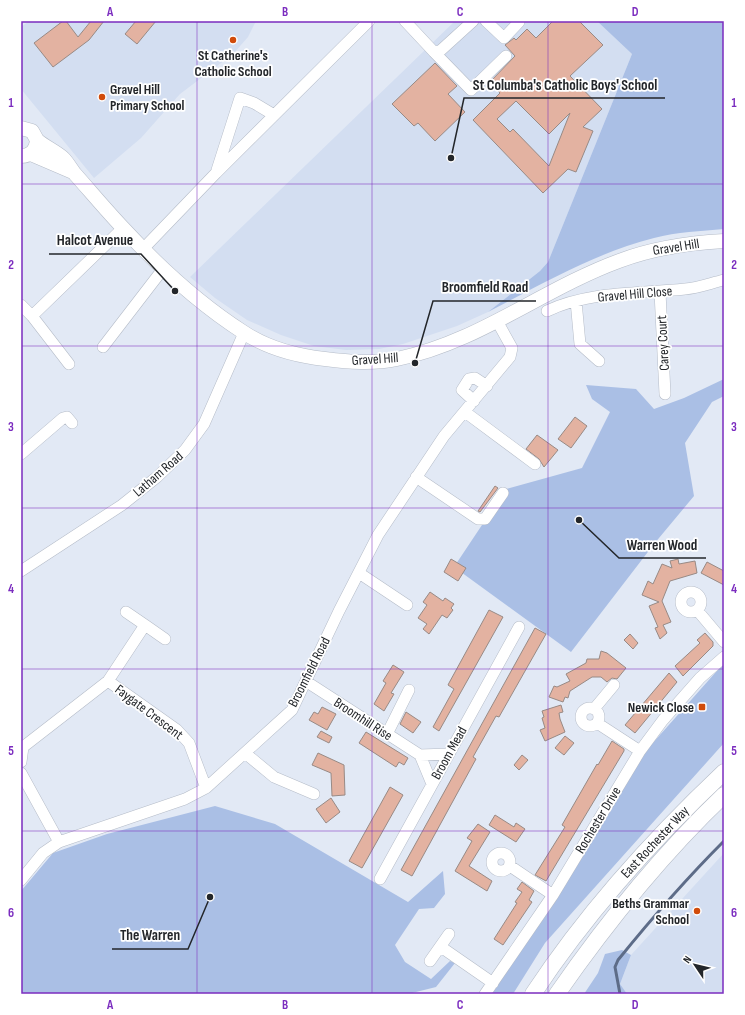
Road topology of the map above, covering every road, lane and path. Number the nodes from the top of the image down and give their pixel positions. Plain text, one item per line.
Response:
1 (369, 21) edge
2 (473, 21) edge
3 (486, 21) edge
4 (518, 21) edge
5 (407, 23) edge
6 (434, 52) junction
7 (506, 56) dead end
8 (274, 115) junction
9 (22, 125) edge
10 (37, 140) junction
11 (24, 156) edge
12 (73, 172) junction
13 (216, 173) junction
14 (123, 228) junction
15 (724, 241) edge
16 (143, 249) junction
17 (162, 269) junction
18 (724, 280) edge
19 (660, 292) junction
20 (576, 301) junction
21 (21, 305) edge
22 (546, 311) dead end
23 (32, 316) junction
24 (497, 320) junction
25 (244, 333) junction
26 (103, 347) dead end
27 (599, 361) dead end
28 (69, 364) dead end
29 (487, 386) junction
30 (665, 394) dead end
31 (474, 401) junction
32 (465, 412) junction
33 (72, 423) dead end
34 (21, 454) edge
35 (535, 464) dead end
36 (416, 477) junction
37 (502, 493) dead end
38 (21, 571) edge
39 (359, 573) junction
40 (407, 605) dead end
41 (697, 610) dead end
42 (126, 612) dead end
43 (145, 625) junction
44 (519, 627) dead end
45 (165, 639) dead end
46 (724, 642) edge
47 (724, 657) edge
48 (108, 681) junction
49 (307, 682) junction
50 (614, 686) dead end
51 (408, 690) dead end
52 (594, 709) junction
53 (597, 723) junction
54 (388, 734) junction
55 (640, 751) junction
56 (245, 753) junction
57 (449, 754) junction
58 (420, 755) junction
59 (21, 762) edge
60 (724, 772) edge
61 (21, 773) edge
62 (432, 784) junction
63 (206, 788) junction
64 (314, 794) dead end
65 (724, 795) edge
66 (724, 807) edge
67 (59, 842) junction
68 (510, 866) dead end
69 (380, 879) dead end
70 (21, 880) edge
71 (553, 895) junction
72 (621, 908) junction
73 (449, 934) dead end
74 (441, 947) junction
75 (430, 961) dead end
76 (493, 983) junction
77 (485, 994) edge
78 (533, 994) edge
79 (558, 994) edge

1 - 8 street
2 - 6 street
3 - 4 street
5 - 6 street
6 - 7 street
8 - 13 street
8 - 13 street
9 - 10 main road, Gravel Hill
10 - 11 main road
10 - 12 main road, Gravel Hill
11 - 12 main road, Gravel Hill
12 - 14 main road, Gravel Hill
13 - 16 street
14 - 16 main road, Gravel Hill
14 - 23 street
15 - 24 main road, Gravel Hill
16 - 17 main road, Gravel Hill
17 - 25 main road, Gravel Hill
17 - 26 street
18 - 19 street, Gravel Hill Close
19 - 20 street, Gravel Hill Close
19 - 30 street, Carey Court
20 - 22 street, Gravel Hill Close
20 - 27 street
21 - 23 street
23 - 28 street
24 - 25 main road, Gravel Hill
24 - 29 street, Broomfield Road
25 - 38 street, Latham Road
29 - 31 street, Broomfield Road
29 - 31 street
31 - 32 street, Broomfield Road
32 - 35 street
32 - 36 street, Broomfield Road
33 - 34 street
36 - 37 street
36 - 39 street, Broomfield Road
39 - 40 street
39 - 49 street, Broomfield Road
41 - 46 street
42 - 43 street
43 - 45 street
43 - 48 street, Faygate Crescent
44 - 57 street, Broom Mead
47 - 55 street, Rochester Drive
48 - 59 street, Faygate Crescent
48 - 63 street, Faygate Crescent
49 - 54 street, Broomhill Rise
49 - 56 street, Broomfield Road
50 - 52 street
51 - 54 street
52 - 53 street
52 - 53 street
53 - 55 street
54 - 58 street, Broomhill Rise
55 - 71 street, Rochester Drive
56 - 63 street, Broomfield Road
56 - 64 street
57 - 58 street
57 - 62 street, Broom Mead
58 - 62 street
60 - 78 highway, East Rochester Way
61 - 67 street
62 - 69 street, Broom Mead
63 - 67 street, Broomfield Road
65 - 72 highway
66 - 72 highway
67 - 70 street, Broomfield Road
68 - 71 street
71 - 76 street, Rochester Drive
72 - 79 highway
73 - 74 street
74 - 75 street
74 - 76 street
76 - 77 street, Rochester Drive

